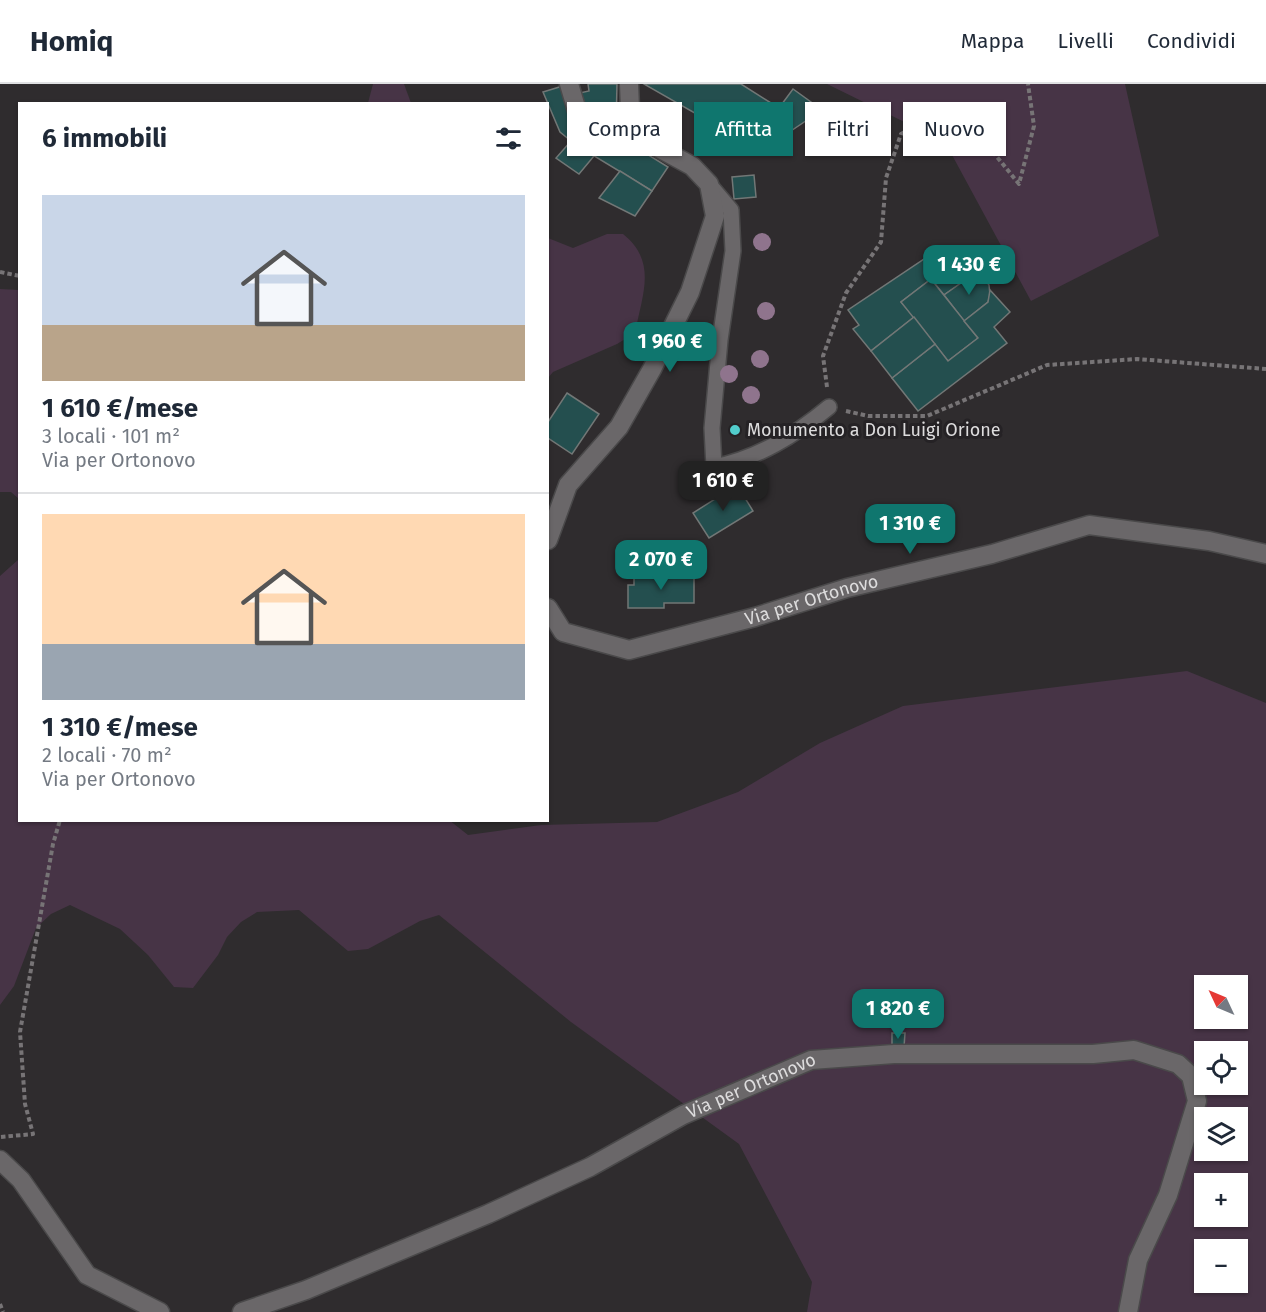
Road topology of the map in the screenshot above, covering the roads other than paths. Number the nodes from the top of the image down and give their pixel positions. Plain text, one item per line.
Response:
1 (569, 84) edge
2 (629, 84) edge
3 (574, 102) edge
4 (630, 102) edge
5 (674, 156) edge
6 (709, 184) junction
7 (829, 407) road end
8 (549, 537) edge
9 (1266, 554) edge
10 (549, 610) edge
11 (0, 1160) edge
12 (160, 1312) edge
13 (242, 1312) edge
14 (1128, 1312) edge

1 - 3 street
2 - 4 street
5 - 6 street
6 - 7 lane
6 - 8 street
9 - 10 street, Via per Ortonovo
11 - 12 street
13 - 14 street, Via per Ortonovo

